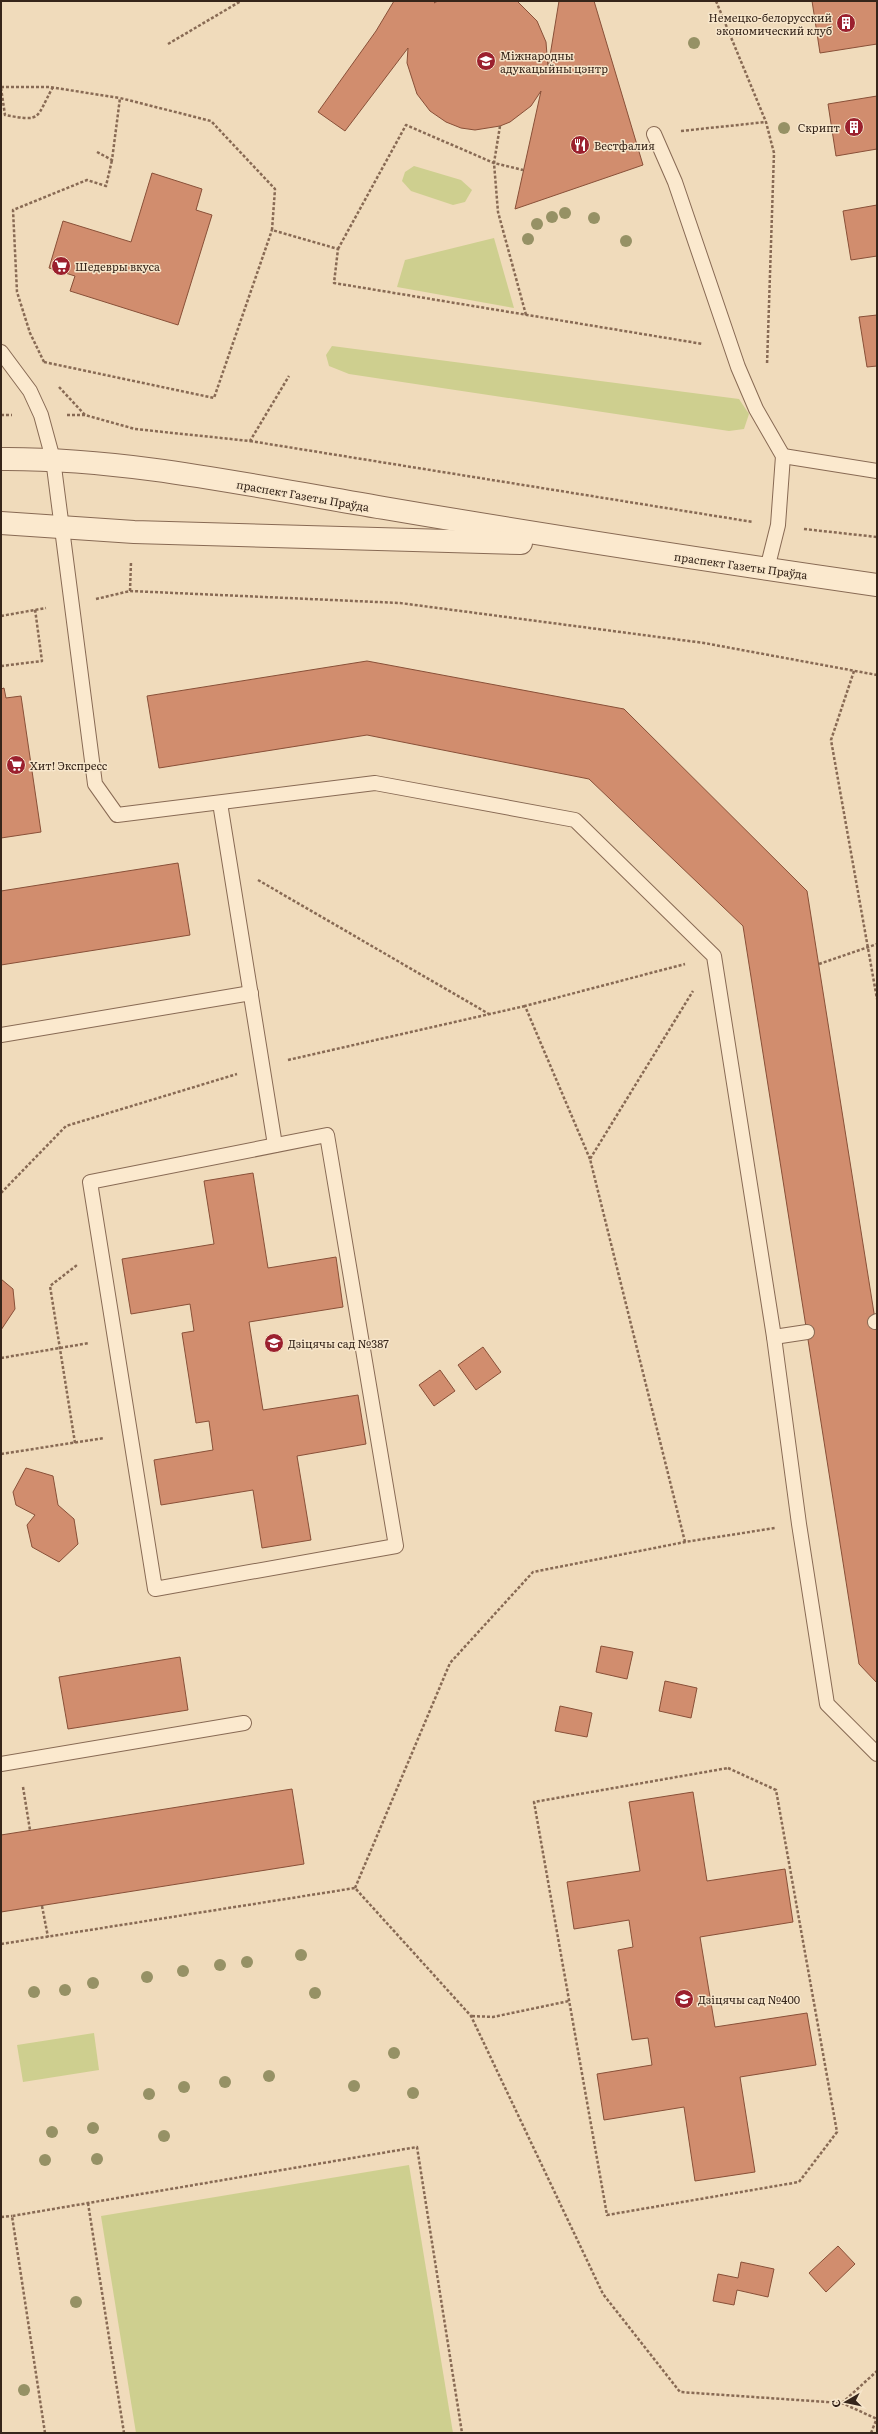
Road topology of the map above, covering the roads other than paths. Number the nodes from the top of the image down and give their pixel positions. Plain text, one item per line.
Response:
1 (654, 134) road end
2 (1, 352) edge
3 (783, 456) junction
4 (1, 459) edge
5 (53, 459) junction
6 (877, 471) edge
7 (1, 523) edge
8 (61, 526) junction
9 (604, 546) junction
10 (767, 569) junction
11 (877, 584) edge
12 (220, 803) junction
13 (251, 993) junction
14 (1, 1036) edge
15 (275, 1145) junction
16 (807, 1332) dead end
17 (774, 1338) junction
18 (244, 1723) dead end
19 (877, 1754) edge
20 (1, 1764) edge

1 - 3 lane
2 - 5 lane
3 - 6 lane
3 - 10 lane
4 - 5 street, праспект Газеты Праўда
5 - 8 lane
5 - 9 street, праспект Газеты Праўда
7 - 8 street, праспект Газеты Праўда
8 - 9 street, праспект Газеты Праўда
8 - 12 lane
9 - 10 street, праспект Газеты Праўда
10 - 11 street, праспект Газеты Праўда
12 - 13 lane
12 - 17 lane
13 - 14 lane
13 - 15 lane
15 - 15 lane
16 - 17 lane
17 - 19 lane
18 - 20 lane

